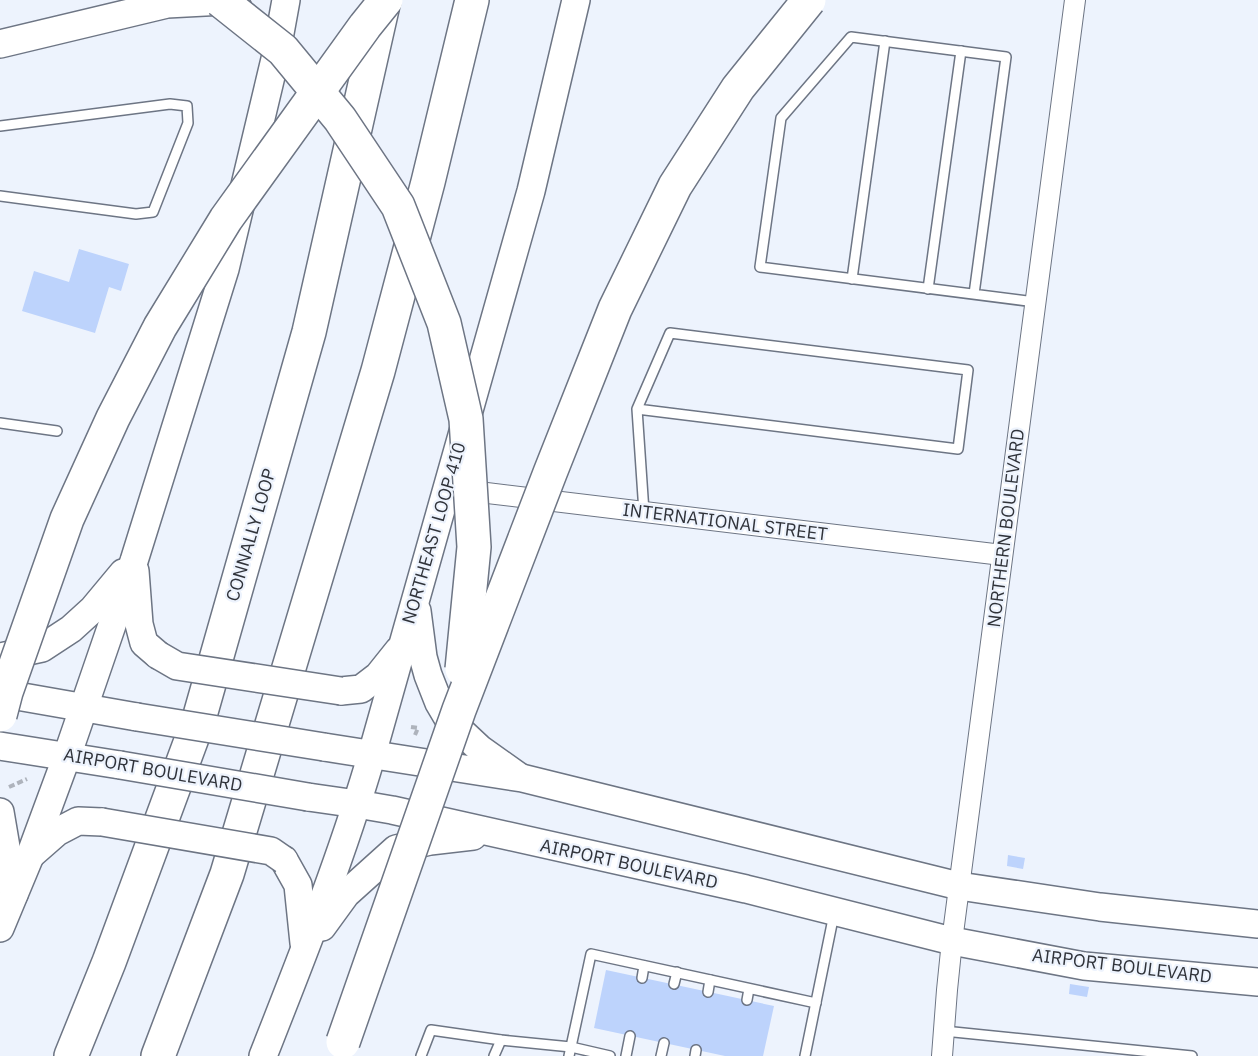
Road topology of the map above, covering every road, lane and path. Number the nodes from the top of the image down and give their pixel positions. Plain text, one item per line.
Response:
1 (220, 0) edge
2 (286, 0) edge
3 (385, 0) edge
4 (472, 0) edge
5 (576, 0) edge
6 (809, 0) edge
7 (1075, 0) edge
8 (170, 2) edge
9 (885, 41) junction
10 (0, 44) edge
11 (961, 51) junction
12 (276, 55) junction
13 (0, 126) edge
14 (0, 196) edge
15 (852, 279) junction
16 (928, 289) junction
17 (974, 294) junction
18 (1035, 302) junction
19 (637, 409) junction
20 (0, 423) edge
21 (57, 431) dead end
22 (447, 488) junction
23 (644, 512) junction
24 (1002, 555) junction
25 (134, 561) junction
26 (416, 597) junction
27 (402, 646) junction
28 (0, 657) edge
29 (0, 693) edge
30 (83, 708) junction
31 (459, 710) junction
32 (0, 715) edge
33 (411, 727) dead end
34 (415, 736) dead end
35 (0, 746) edge
36 (372, 754) junction
37 (67, 756) junction
38 (27, 778) dead end
39 (522, 778) junction
40 (2, 801) edge
41 (357, 804) junction
42 (491, 833) junction
43 (30, 856) junction
44 (959, 886) junction
45 (14, 894) junction
46 (834, 911) junction
47 (1258, 924) edge
48 (0, 928) edge
49 (952, 941) junction
50 (305, 950) junction
51 (109, 962) junction
52 (644, 966) junction
53 (677, 972) junction
54 (642, 978) dead end
55 (710, 980) junction
56 (1258, 982) edge
57 (674, 984) dead end
58 (749, 988) junction
59 (708, 992) dead end
60 (747, 1000) dead end
61 (816, 1003) junction
62 (944, 1030) junction
63 (630, 1036) dead end
64 (501, 1040) junction
65 (664, 1043) dead end
66 (340, 1049) edge
67 (570, 1052) edge
68 (57, 1056) edge
69 (71, 1056) edge
70 (158, 1056) edge
71 (263, 1056) edge
72 (421, 1056) edge
73 (494, 1056) edge
74 (610, 1056) edge
75 (626, 1056) edge
76 (661, 1056) edge
77 (805, 1056) edge
78 (942, 1056) edge
79 (1192, 1056) edge

1 - 31 highway, bridge
2 - 12 main road
3 - 32 highway, bridge
3 - 51 highway, CONNALLY LOOP
4 - 70 highway
5 - 22 main road, NORTHEAST LOOP 410
6 - 31 highway, bridge
7 - 18 street, NORTHERN BOULEVARD
8 - 10 main road
8 - 12 main road
9 - 11 lane
9 - 15 lane
9 - 15 lane
11 - 16 lane
11 - 17 lane
12 - 25 main road
13 - 14 lane
15 - 16 lane
16 - 17 lane
17 - 18 lane
18 - 24 street, NORTHERN BOULEVARD
19 - 19 lane
19 - 23 lane
20 - 21 lane
22 - 23 street, INTERNATIONAL STREET
22 - 26 main road, NORTHEAST LOOP 410
23 - 24 street, INTERNATIONAL STREET
24 - 44 street, NORTHERN BOULEVARD
25 - 27 main road, bridge
25 - 28 main road
25 - 30 main road
26 - 27 main road, NORTHEAST LOOP 410
26 - 39 main road
27 - 36 main road, NORTHEAST LOOP 410
29 - 30 main road
30 - 36 main road, bridge
30 - 37 main road
31 - 66 highway, bridge
33 - 34 path
35 - 37 main road, AIRPORT BOULEVARD
36 - 39 main road
36 - 41 main road, NORTHEAST LOOP 410
37 - 41 main road, AIRPORT BOULEVARD, bridge
37 - 43 main road
38 - 40 path
39 - 44 main road
40 - 45 main road
41 - 42 main road, AIRPORT BOULEVARD
41 - 50 main road, NORTHEAST LOOP 410
42 - 46 main road, AIRPORT BOULEVARD
42 - 50 main road
43 - 45 main road
43 - 50 main road, bridge
44 - 47 main road
44 - 49 street, NORTHERN BOULEVARD
45 - 48 main road
46 - 49 main road, AIRPORT BOULEVARD
46 - 61 lane
49 - 56 main road, AIRPORT BOULEVARD
49 - 62 street, NORTHERN BOULEVARD
50 - 71 main road, NORTHEAST LOOP 410
51 - 68 highway
51 - 69 highway, CONNALLY LOOP
52 - 53 lane
52 - 54 lane
52 - 67 lane
53 - 55 lane
53 - 57 lane
55 - 58 lane
55 - 59 lane
58 - 60 lane
58 - 61 lane
61 - 77 lane
62 - 78 street, NORTHERN BOULEVARD
62 - 79 lane
63 - 75 lane
64 - 67 lane
64 - 72 lane
64 - 73 lane
65 - 76 lane
67 - 74 lane

